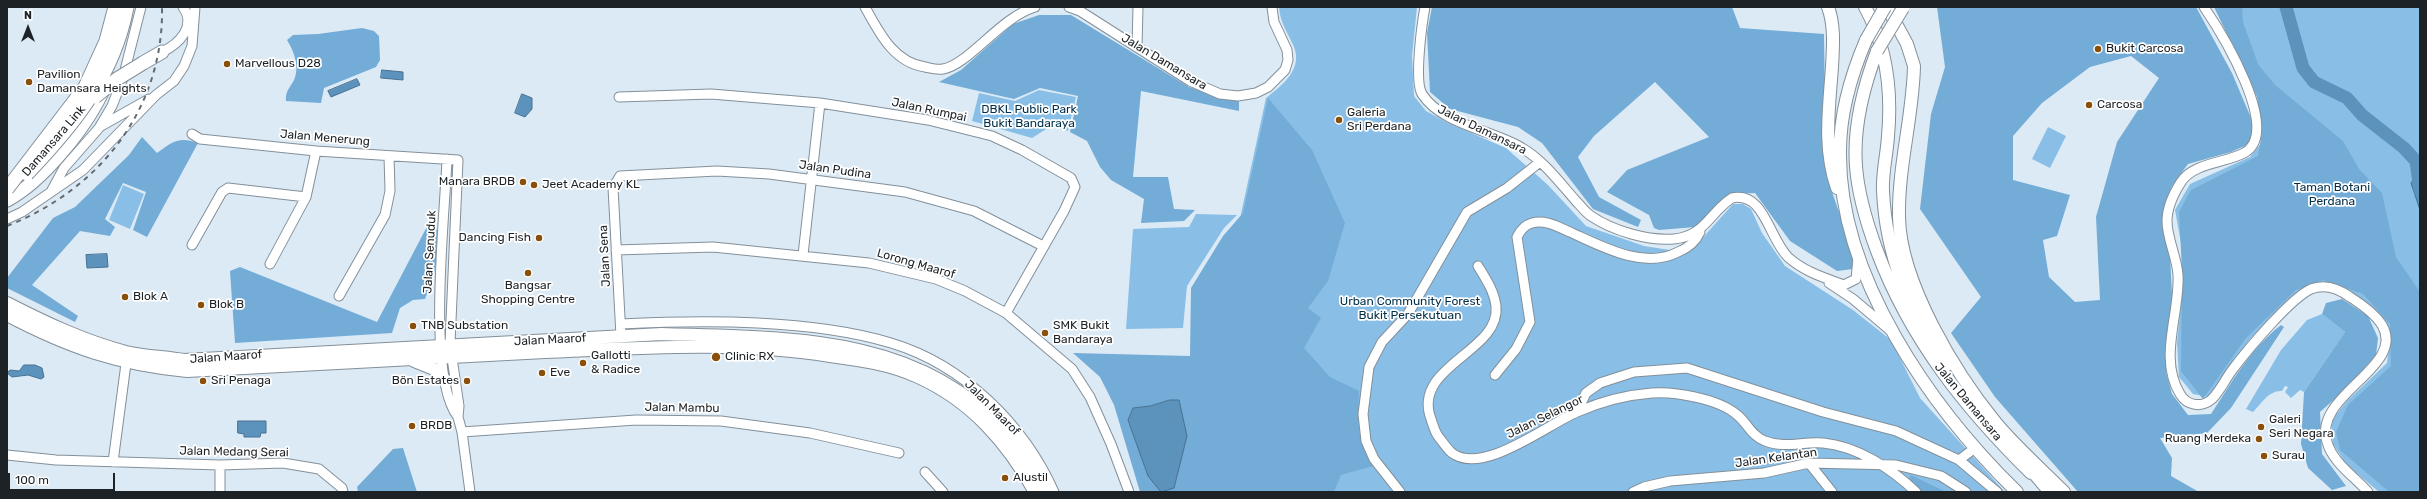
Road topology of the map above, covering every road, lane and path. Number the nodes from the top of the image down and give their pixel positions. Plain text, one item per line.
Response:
1 (113, 7) edge
2 (122, 7) edge
3 (127, 7) edge
4 (141, 7) edge
5 (183, 7) edge
6 (196, 7) edge
7 (866, 7) edge
8 (1035, 7) edge
9 (1069, 7) edge
10 (1138, 7) edge
11 (1272, 7) edge
12 (1425, 7) edge
13 (1828, 7) edge
14 (1865, 7) edge
15 (1886, 7) edge
16 (1904, 7) edge
17 (2204, 7) edge
18 (1137, 46) junction
19 (162, 52) joint
20 (156, 95) junction
21 (619, 97) dead end
22 (820, 103) junction
23 (86, 107) junction
24 (99, 128) junction
25 (192, 134) dead end
26 (45, 139) junction
27 (316, 150) junction
28 (60, 153) junction
29 (389, 156) junction
30 (447, 159) junction
31 (458, 160) joint
32 (1540, 162) junction
33 (620, 176) joint
34 (7, 179) edge
35 (811, 179) junction
36 (7, 189) edge
37 (51, 192) junction
38 (306, 196) junction
39 (7, 200) edge
40 (1847, 216) junction
41 (7, 219) edge
42 (1701, 230) junction
43 (442, 244) junction
44 (192, 245) dead end
45 (453, 245) junction
46 (1040, 245) junction
47 (1856, 247) junction
48 (616, 250) junction
49 (803, 255) junction
50 (270, 264) dead end
51 (1478, 266) dead end
52 (1816, 274) junction
53 (339, 296) dead end
54 (7, 303) edge
55 (1006, 313) junction
56 (7, 315) edge
57 (621, 330) junction
58 (1892, 332) junction
59 (446, 351) junction
60 (126, 357) junction
61 (408, 360) junction
62 (1495, 375) dead end
63 (446, 381) junction
64 (1577, 412) junction
65 (458, 417) junction
66 (462, 432) junction
67 (1975, 448) junction
68 (899, 453) dead end
69 (7, 455) edge
70 (1959, 460) junction
71 (113, 462) junction
72 (1809, 463) junction
73 (220, 465) junction
74 (1879, 465) junction
75 (924, 472) dead end
76 (2049, 491) edge
77 (220, 492) edge
78 (343, 492) edge
79 (470, 492) edge
80 (943, 492) edge
81 (1035, 492) edge
82 (1045, 492) edge
83 (1054, 492) edge
84 (1129, 492) edge
85 (1400, 492) edge
86 (1633, 492) edge
87 (1832, 492) edge
88 (1916, 492) edge
89 (1966, 492) edge
90 (1997, 492) edge
91 (2018, 492) edge
92 (2064, 492) edge
93 (2368, 492) edge

1 - 26 highway, bridge
1 - 28 highway
1 - 34 highway
2 - 28 highway, Damansara Link
3 - 23 highway, Damansara Link, bridge
4 - 24 street
5 - 19 street
6 - 20 street
7 - 8 street
9 - 18 street, Jalan Damansara
10 - 18 street
11 - 18 street, Jalan Damansara
12 - 32 street, Jalan Damansara
13 - 40 main road
14 - 76 main road
15 - 40 main road, Jalan Damansara, bridge
15 - 92 main road
16 - 76 main road, Jalan Damansara, bridge
17 - 93 street
19 - 23 highway, bridge
20 - 24 street
20 - 37 street
21 - 22 street, Jalan Rumpai
22 - 35 street
22 - 46 street, Jalan Rumpai
23 - 36 highway, Damansara Link, bridge
24 - 37 street
25 - 27 street, Jalan Menerung
26 - 34 highway, bridge
26 - 36 highway, bridge
27 - 29 street, Jalan Menerung
27 - 38 street
28 - 39 highway, Damansara Link
29 - 30 street, Jalan Menerung
29 - 53 street
30 - 31 street, Jalan Menerung
30 - 43 street, Jalan Senuduk
31 - 45 street, Jalan Senuduk
32 - 42 street, Jalan Damansara
32 - 85 street
33 - 35 street, Jalan Pudina
33 - 48 street, Jalan Sena
35 - 46 street, Jalan Pudina
35 - 49 street
37 - 41 street
38 - 44 street
38 - 50 street
40 - 47 main road, Jalan Damansara
42 - 52 street, Jalan Damansara
42 - 62 street
43 - 45 street
43 - 59 street, Jalan Senuduk
45 - 59 street, Jalan Senuduk
46 - 55 street, Jalan Rumpai
47 - 52 street, Jalan Damansara
47 - 58 main road, Jalan Damansara
48 - 49 street, Lorong Maarof
48 - 57 street, Jalan Sena
49 - 55 street, Lorong Maarof
51 - 64 street, Jalan Selangor
52 - 58 street, Jalan Damansara
54 - 60 main road, Jalan Maarof
55 - 84 street, Lorong Maarof
56 - 60 main road, Jalan Maarof
57 - 59 main road, Jalan Maarof
57 - 82 main road, Jalan Maarof
57 - 83 street, Jalan Maarof
58 - 67 main road, Jalan Damansara
59 - 60 main road, Jalan Maarof
59 - 61 main road, Jalan Maarof
59 - 63 street
59 - 65 street
59 - 81 main road, Jalan Maarof
60 - 61 main road, Jalan Maarof
60 - 71 street
61 - 63 main road
63 - 65 street
64 - 70 street
64 - 74 street, Jalan Selangor
65 - 66 street
66 - 68 street, Jalan Mambu
66 - 79 street
67 - 70 street
67 - 91 main road, Jalan Damansara
69 - 71 street, Jalan Medang Serai
70 - 90 street
71 - 73 street, Jalan Medang Serai
72 - 74 street, Jalan Kelantan
72 - 86 street, Jalan Kelantan
72 - 87 street
73 - 77 street
73 - 78 street, Jalan Medang Serai
74 - 88 street, Jalan Selangor
74 - 89 street, Jalan Kelantan
75 - 80 street

